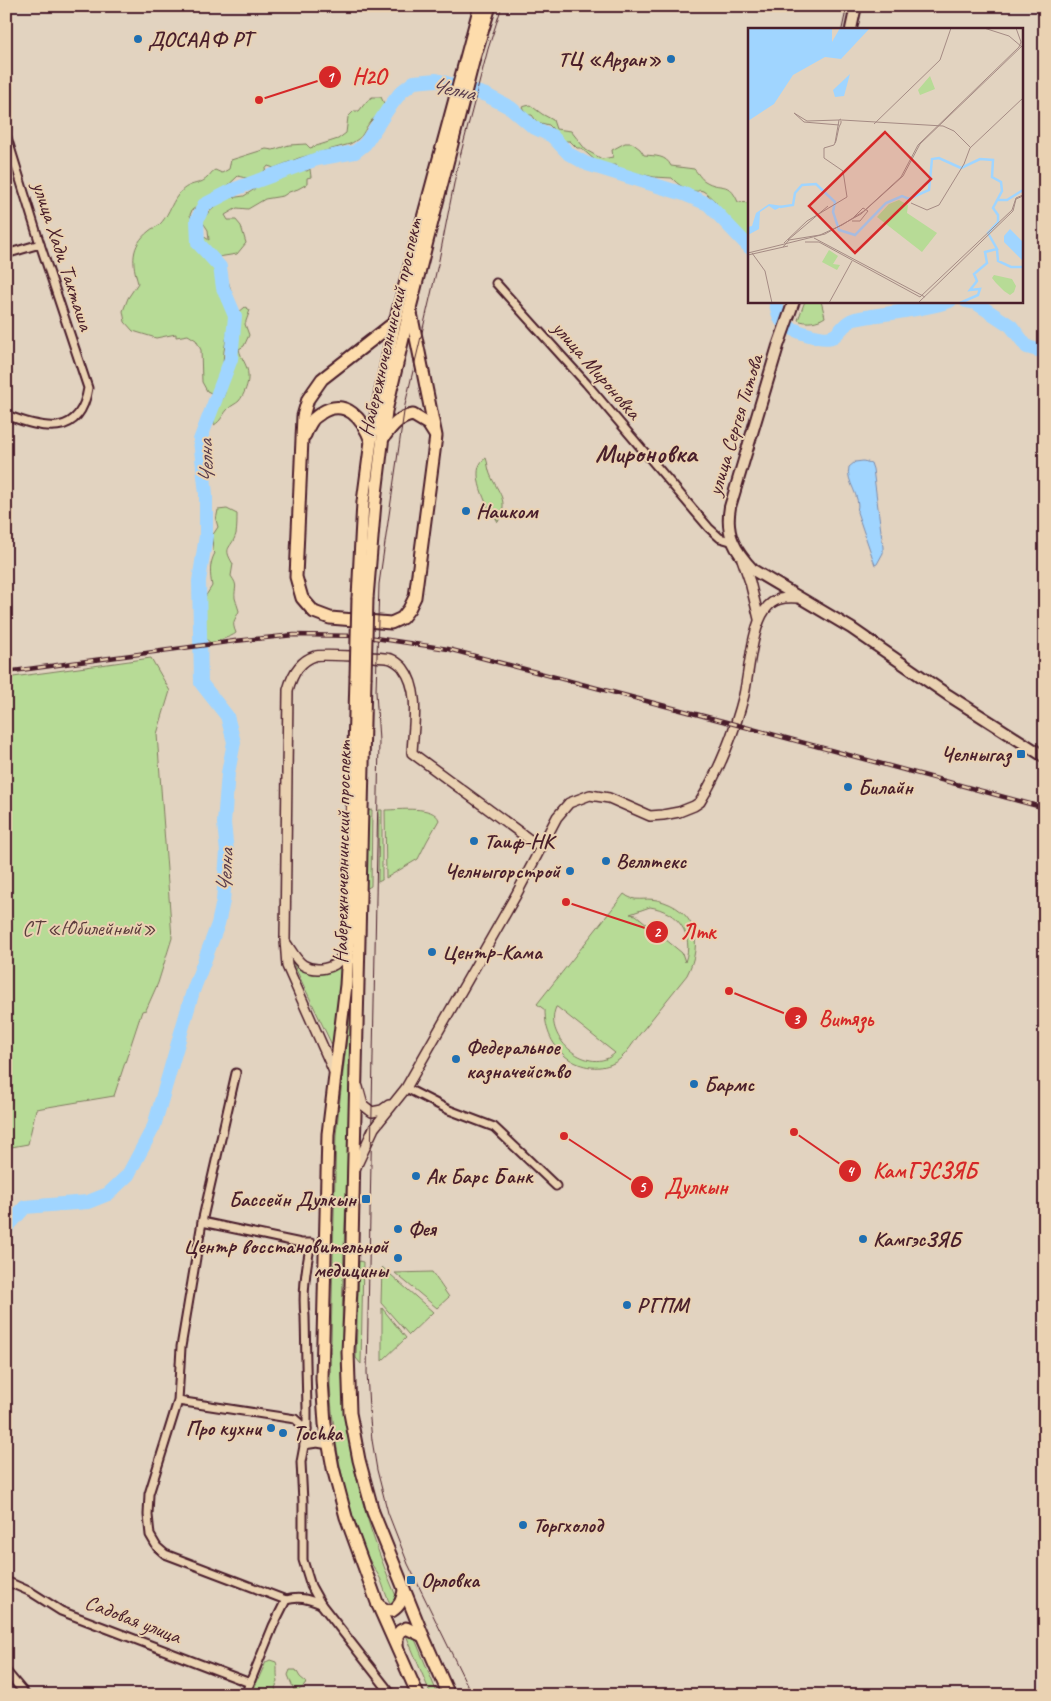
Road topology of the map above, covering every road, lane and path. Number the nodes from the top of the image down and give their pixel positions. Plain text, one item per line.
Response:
1 (480, 6) edge
2 (490, 6) edge
3 (856, 6) edge
4 (851, 28) edge
5 (470, 58) junction
6 (6, 134) edge
7 (449, 139) junction
8 (10, 155) edge
9 (40, 244) junction
10 (6, 254) edge
11 (496, 283) dead end
12 (794, 302) edge
13 (410, 308) junction
14 (394, 322) junction
15 (6, 415) edge
16 (436, 436) junction
17 (303, 439) junction
18 (377, 440) junction
19 (734, 542) junction
20 (742, 558) junction
21 (798, 598) junction
22 (759, 619) junction
23 (361, 678) junction
24 (1045, 757) edge
25 (541, 848) junction
26 (349, 933) junction
27 (285, 940) junction
28 (236, 1073) dead end
29 (335, 1074) junction
30 (356, 1079) junction
31 (406, 1088) junction
32 (396, 1100) junction
33 (353, 1174) junction
34 (556, 1186) dead end
35 (202, 1222) junction
36 (178, 1402) junction
37 (307, 1430) junction
38 (304, 1445) junction
39 (329, 1445) junction
40 (6, 1581) edge
41 (404, 1591) junction
42 (286, 1600) junction
43 (321, 1604) junction
44 (378, 1605) junction
45 (423, 1636) junction
46 (397, 1649) junction
47 (6, 1671) edge
48 (250, 1682) junction
49 (26, 1695) edge
50 (245, 1695) edge
51 (392, 1695) edge
52 (418, 1695) edge
53 (449, 1695) edge

1 - 5 main road, Набережночелнинский проспект
2 - 5 main road, Набережночелнинский проспект
3 - 4 main road
5 - 7 main road, Набережночелнинский проспект
6 - 8 street, улица Хади Такташа
7 - 13 main road, Набережночелнинский проспект
7 - 14 main road, Набережночелнинский проспект
8 - 9 street, улица Хади Такташа
9 - 10 street
9 - 15 street, улица Хади Такташа
11 - 19 street, улица Мироновка
12 - 19 main road, улица Сергея Титова
13 - 16 main road
13 - 18 main road, Набережночелнинский проспект
14 - 17 main road
14 - 18 main road, Набережночелнинский проспект
16 - 17 main road
16 - 18 main road
17 - 18 main road
18 - 23 main road, Набережночелнинский проспект, bridge
19 - 20 main road, улица Сергея Титова
20 - 21 main road
20 - 22 street
21 - 22 street
21 - 24 main road
22 - 25 street
23 - 26 main road, Набережночелнинский проспект
23 - 30 main road, Набережночелнинский проспект
25 - 27 street
25 - 31 street
26 - 27 street
26 - 29 main road, Набережночелнинский проспект
27 - 29 street
28 - 35 street
29 - 39 main road, Набережночелнинский проспект
30 - 32 street
30 - 33 main road, Набережночелнинский проспект
31 - 32 street
31 - 34 street
32 - 33 street
33 - 41 main road, Набережночелнинский проспект
35 - 36 street
35 - 37 street
36 - 37 street
36 - 42 street
37 - 38 street
38 - 39 street
38 - 43 street
39 - 44 main road, Набережночелнинский проспект
40 - 48 street, Садовая улица
41 - 44 main road
41 - 45 main road, Набережночелнинский проспект
42 - 43 street
42 - 48 street
43 - 51 street
44 - 46 main road, Набережночелнинский проспект
45 - 46 main road
45 - 53 main road, Набережночелнинский проспект
46 - 52 main road, Набережночелнинский проспект
47 - 49 street
48 - 50 street

